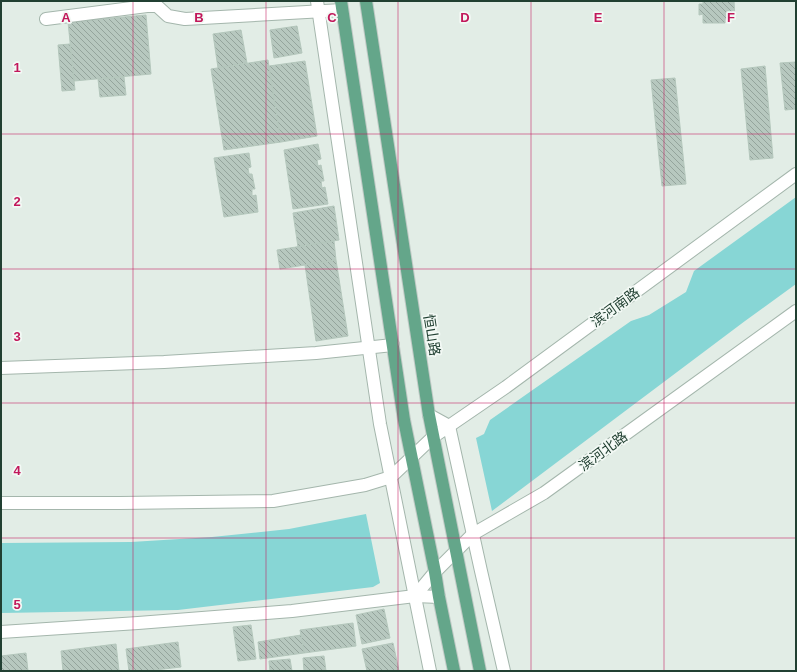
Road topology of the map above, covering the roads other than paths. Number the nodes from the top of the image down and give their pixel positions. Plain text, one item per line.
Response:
1 (366, 1) edge
2 (318, 6) edge
3 (341, 6) edge
4 (46, 19) dead end
5 (796, 174) edge
6 (796, 311) edge
7 (392, 345) junction
8 (369, 347) junction
9 (1, 368) edge
10 (429, 415) junction
11 (449, 426) junction
12 (433, 437) junction
13 (411, 458) junction
14 (391, 477) junction
15 (1, 503) edge
16 (473, 534) junction
17 (456, 551) junction
18 (435, 572) junction
19 (414, 596) junction
20 (439, 597) junction
21 (1, 632) edge
22 (430, 671) edge
23 (454, 671) edge
24 (480, 671) edge
25 (504, 671) edge

1 - 10 main road, 恒山路
2 - 3 street
2 - 4 street
2 - 8 street
3 - 7 main road
5 - 11 street, 滨河南路
6 - 16 street, 滨河北路
7 - 8 street
7 - 13 main road
8 - 9 street
8 - 14 street
10 - 11 street
10 - 12 main road, 恒山路
11 - 12 street, 滨河南路
11 - 16 street
12 - 13 street, 滨河南路
12 - 17 main road, 恒山路
13 - 14 street, 滨河南路
13 - 18 main road
14 - 15 street
14 - 19 street
16 - 17 street, 滨河北路
16 - 25 street
17 - 18 street, 滨河北路
17 - 24 main road, 恒山路
18 - 19 street, 滨河北路
18 - 20 main road
19 - 20 street
19 - 21 street
19 - 22 street
20 - 23 main road

